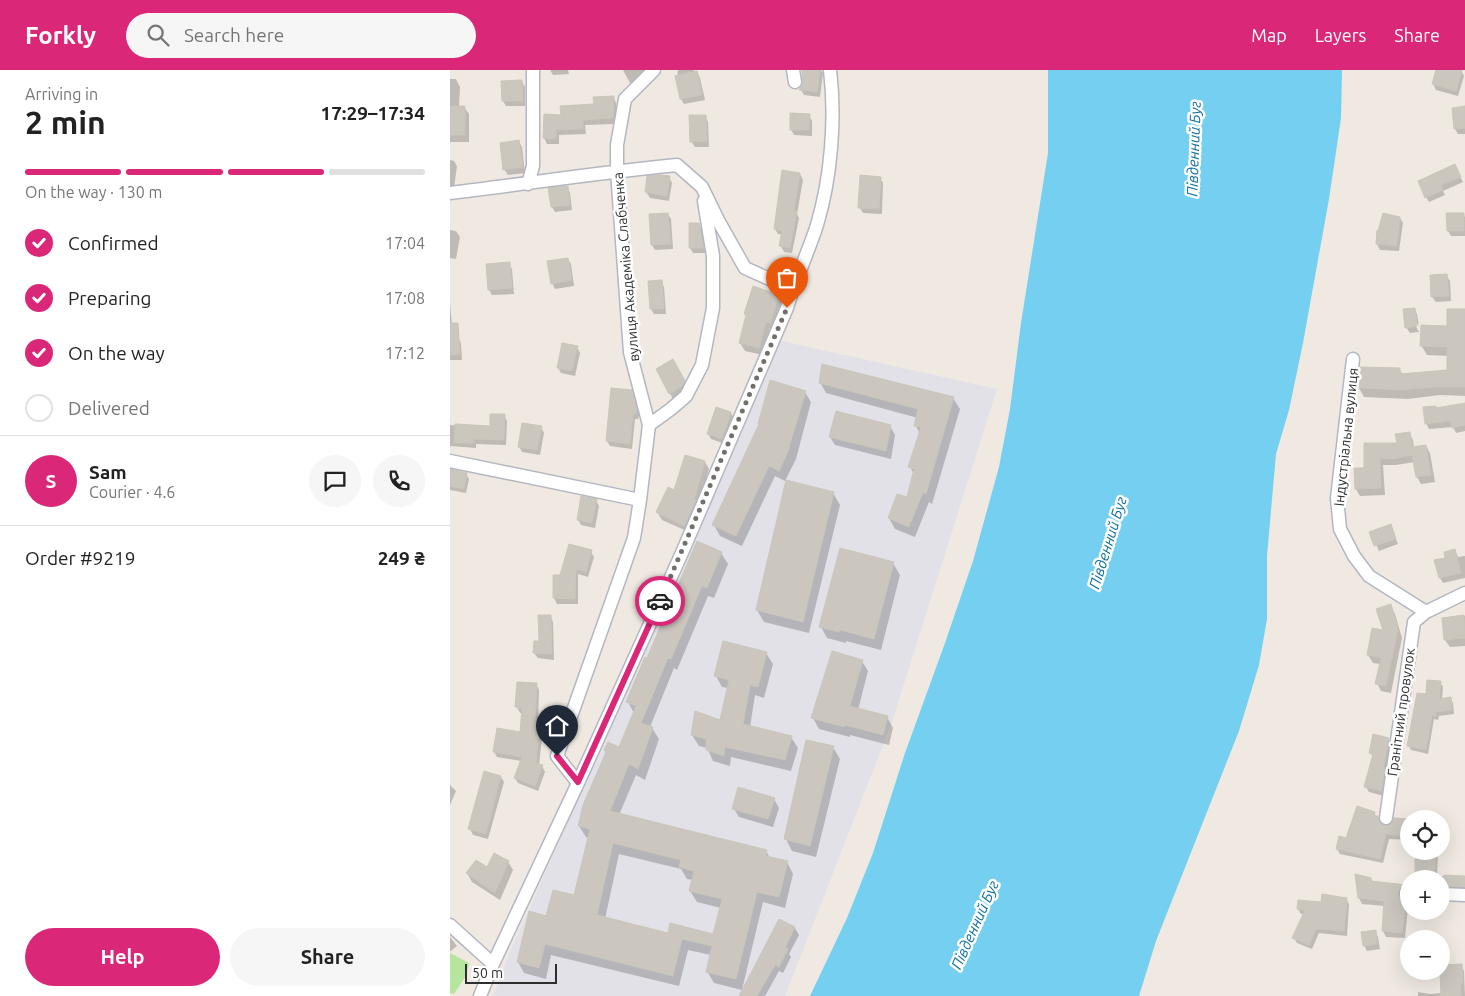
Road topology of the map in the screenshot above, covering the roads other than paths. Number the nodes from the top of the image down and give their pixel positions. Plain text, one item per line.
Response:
1 (533, 70) edge
2 (654, 70) edge
3 (830, 70) edge
4 (617, 171) junction
5 (528, 184) junction
6 (702, 187) junction
7 (450, 193) edge
8 (792, 289) junction
9 (1353, 359) dead end
10 (649, 425) junction
11 (450, 461) edge
12 (640, 500) junction
13 (1465, 592) edge
14 (1426, 612) junction
15 (578, 782) junction
16 (1386, 818) dead end
17 (1450, 894) edge
18 (1465, 895) edge
19 (450, 925) edge
20 (493, 964) junction
21 (480, 996) edge

1 - 5 street
2 - 4 street, вулиця Академіка Слабченка
3 - 8 street
4 - 5 street
4 - 6 street
4 - 10 street, вулиця Академіка Слабченка
5 - 7 street
6 - 8 street
6 - 10 street
8 - 15 street
9 - 14 street, Індустріальна вулиця
10 - 12 street, вулиця Академіка Слабченка
11 - 12 street
12 - 15 street, вулиця Академіка Слабченка
13 - 14 street
14 - 16 street, Гранітний провулок
15 - 20 street
17 - 18 street
19 - 20 street
20 - 21 street

